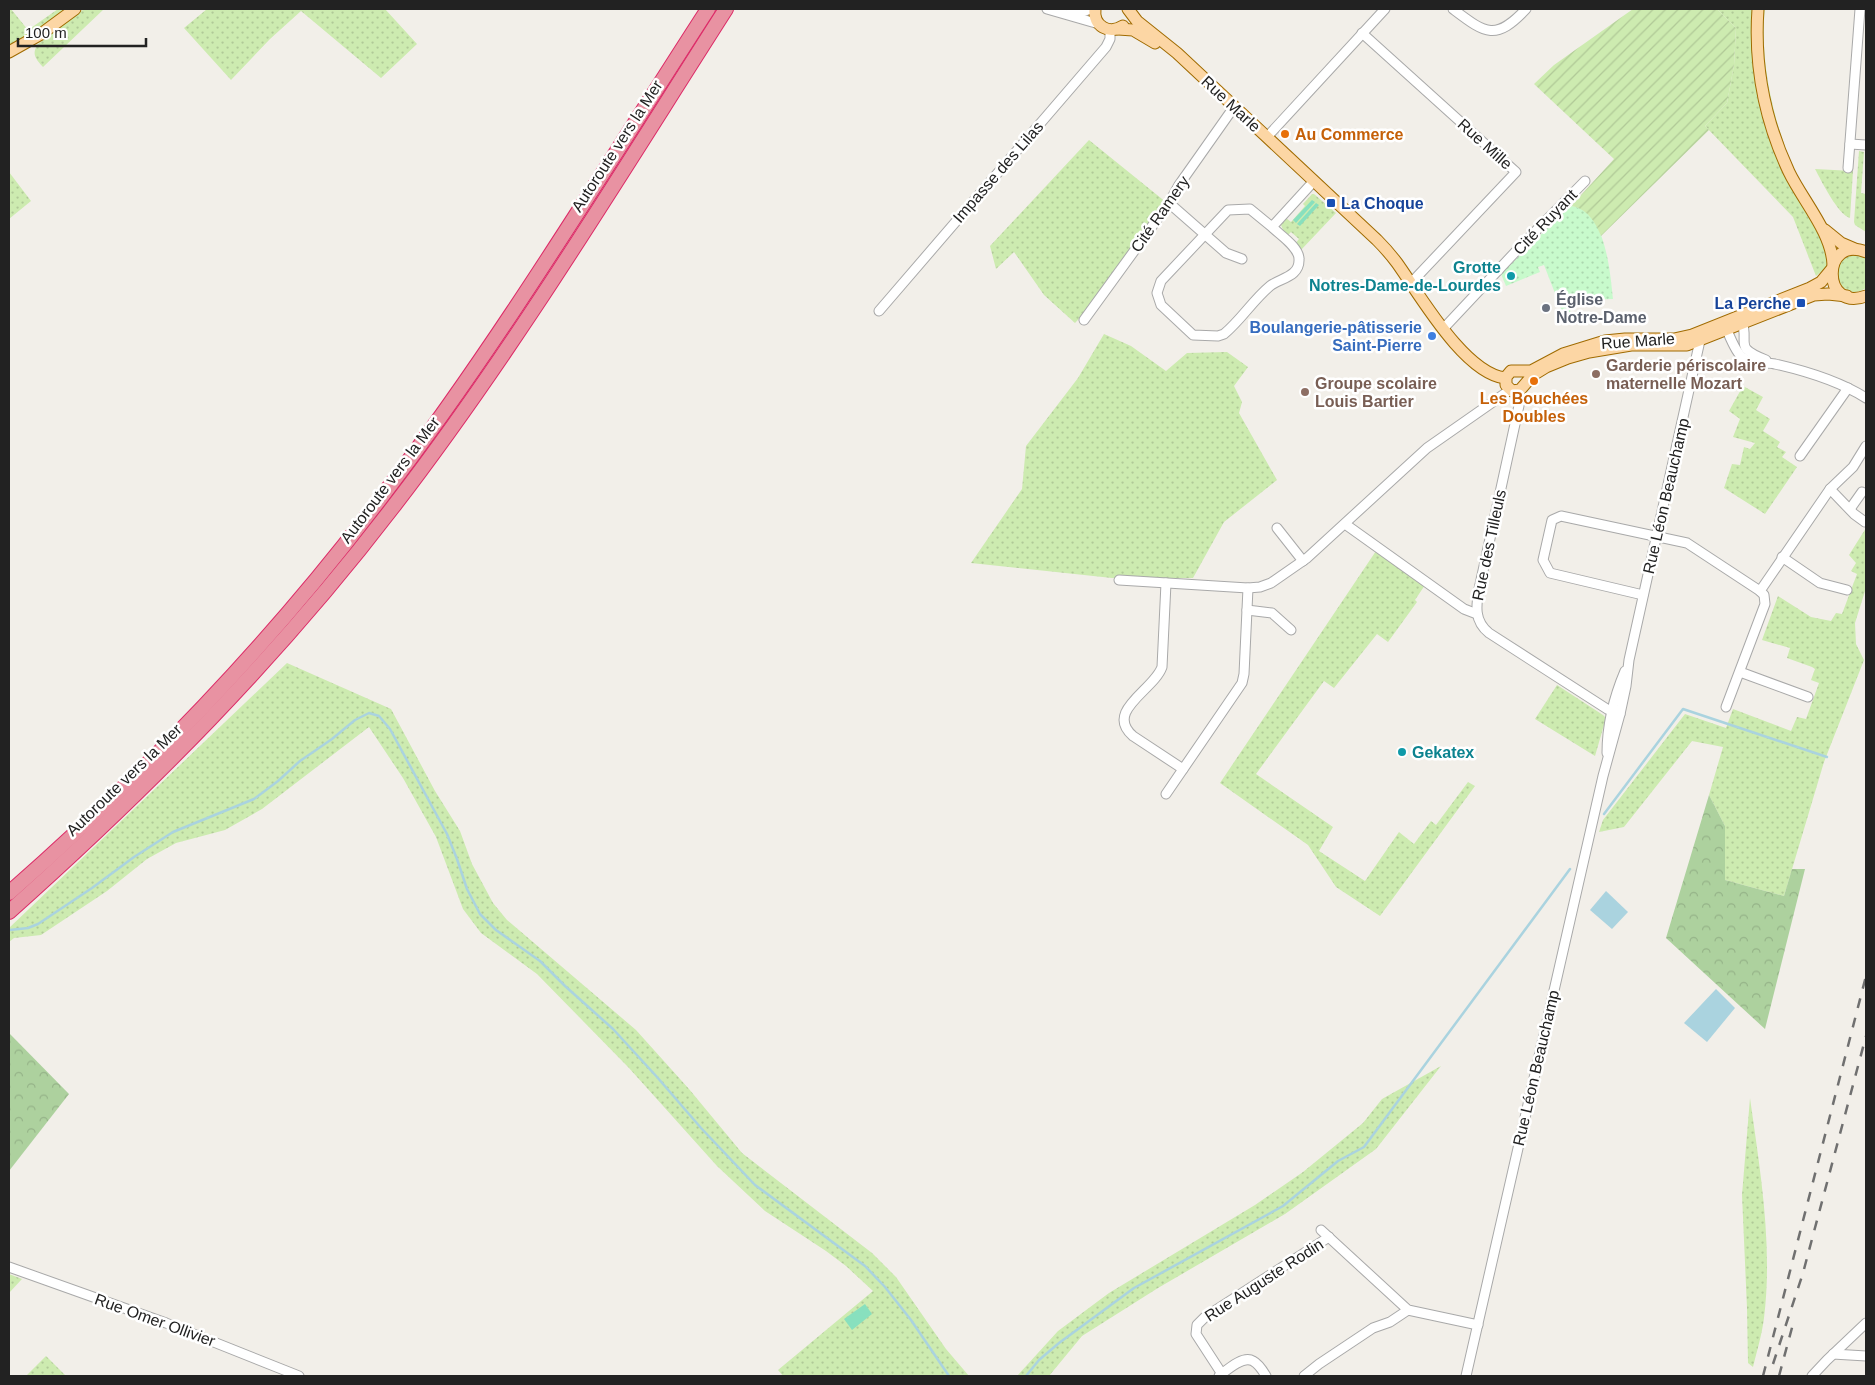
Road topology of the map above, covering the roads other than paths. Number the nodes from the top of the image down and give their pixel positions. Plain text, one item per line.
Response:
1 (75, 9) edge
2 (708, 9) edge
3 (726, 9) edge
4 (1047, 9) edge
5 (1091, 9) edge
6 (1095, 9) edge
7 (1128, 9) edge
8 (1385, 9) edge
9 (1453, 9) edge
10 (1526, 9) edge
11 (1758, 9) edge
12 (1860, 9) edge
13 (1064, 14) junction
14 (1099, 24) junction
15 (1114, 30) junction
16 (1362, 33) junction
17 (9, 52) edge
18 (1856, 61) junction
19 (1866, 62) edge
20 (1186, 63) junction
21 (1234, 107) junction
22 (1267, 137) junction
23 (1850, 144) junction
24 (1866, 145) edge
25 (1848, 168) dead end
26 (1314, 181) junction
27 (1585, 181) dead end
28 (1169, 204) junction
29 (1816, 219) junction
30 (1272, 227) junction
31 (1205, 234) junction
32 (1863, 251) edge
33 (1242, 259) dead end
34 (1832, 268) junction
35 (1411, 283) junction
36 (1847, 296) junction
37 (1866, 296) edge
38 (879, 311) dead end
39 (1084, 320) dead end
40 (1741, 320) junction
41 (1726, 326) junction
42 (1443, 329) junction
43 (1701, 336) junction
44 (1773, 364) junction
45 (1515, 385) junction
46 (1848, 388) junction
47 (1866, 398) edge
48 (1866, 446) edge
49 (1800, 456) dead end
50 (1830, 489) junction
51 (1862, 492) dead end
52 (1850, 509) junction
53 (1866, 522) edge
54 (1345, 524) junction
55 (1277, 528) dead end
56 (1657, 536) junction
57 (1782, 557) junction
58 (1303, 561) junction
59 (1119, 580) dead end
60 (1166, 583) junction
61 (1248, 588) junction
62 (1847, 590) dead end
63 (1760, 591) junction
64 (1644, 595) junction
65 (1247, 610) junction
66 (1476, 614) junction
67 (1291, 630) dead end
68 (1740, 672) junction
69 (1808, 697) dead end
70 (1726, 707) dead end
71 (1616, 713) junction
72 (1184, 769) junction
73 (1166, 794) dead end
74 (9, 893) edge
75 (9, 912) edge
76 (1321, 1230) dead end
77 (1329, 1237) junction
78 (9, 1267) edge
79 (1408, 1310) junction
80 (1866, 1323) edge
81 (1478, 1325) junction
82 (1833, 1354) junction
83 (1866, 1356) edge
84 (1220, 1375) edge
85 (299, 1376) edge
86 (1266, 1376) edge
87 (1304, 1376) edge
88 (1466, 1376) edge
89 (1812, 1376) edge

1 - 17 main road
2 - 74 highway
3 - 75 highway, Autoroute vers la Mer
4 - 13 street
5 - 13 street
6 - 14 main road
7 - 15 main road
7 - 20 main road, Rue Marle
8 - 16 street
9 - 10 street
11 - 29 main road
12 - 18 street
13 - 14 street
14 - 15 main road, Rue Marle
15 - 20 main road, Rue Marle
15 - 38 street, Impasse des Lilas
16 - 22 street
16 - 35 street, Rue Mille
18 - 19 street
18 - 23 street
20 - 21 main road, Rue Marle
21 - 22 main road, Rue Marle
21 - 28 street, Cité Ramery
22 - 26 main road, Rue Marle
23 - 24 street
23 - 25 street
26 - 30 street
26 - 35 main road, Rue Marle
27 - 42 street, Cité Ruyant
28 - 31 street
28 - 39 street, Cité Ramery
29 - 32 main road
29 - 34 main road
30 - 31 street
30 - 31 street
31 - 33 street
32 - 34 main road
34 - 36 main road
34 - 40 main road
35 - 42 main road, Rue Marle
36 - 37 main road
36 - 40 main road
40 - 41 main road
40 - 44 street
41 - 43 main road
41 - 44 street
42 - 45 main road, Rue Marle
43 - 45 main road, Rue Marle
43 - 45 main road, Rue Marle
43 - 56 street, Rue Léon Beauchamp
44 - 46 street
45 - 54 street
45 - 66 street, Rue des Tilleuls
46 - 47 street
46 - 49 street
48 - 50 street
50 - 52 street
50 - 57 street
51 - 52 street
52 - 53 street
54 - 58 street
54 - 66 street
55 - 58 street
56 - 63 street
56 - 64 street, Rue Léon Beauchamp
56 - 64 street
57 - 62 street
57 - 63 street
58 - 61 street
59 - 60 street
60 - 61 street
60 - 72 street
61 - 65 street
63 - 68 street
64 - 71 street, Rue Léon Beauchamp
65 - 67 street
65 - 72 street
66 - 71 street, Rue des Tilleuls
68 - 69 street
68 - 70 street
71 - 81 street, Rue Léon Beauchamp
72 - 73 street
76 - 77 street
77 - 79 street
77 - 84 street, Rue Auguste Rodin
78 - 85 street, Rue Omer Ollivier
79 - 81 street
79 - 87 street
80 - 82 street
81 - 88 street, Rue Léon Beauchamp
82 - 83 street
82 - 89 street
84 - 86 street

